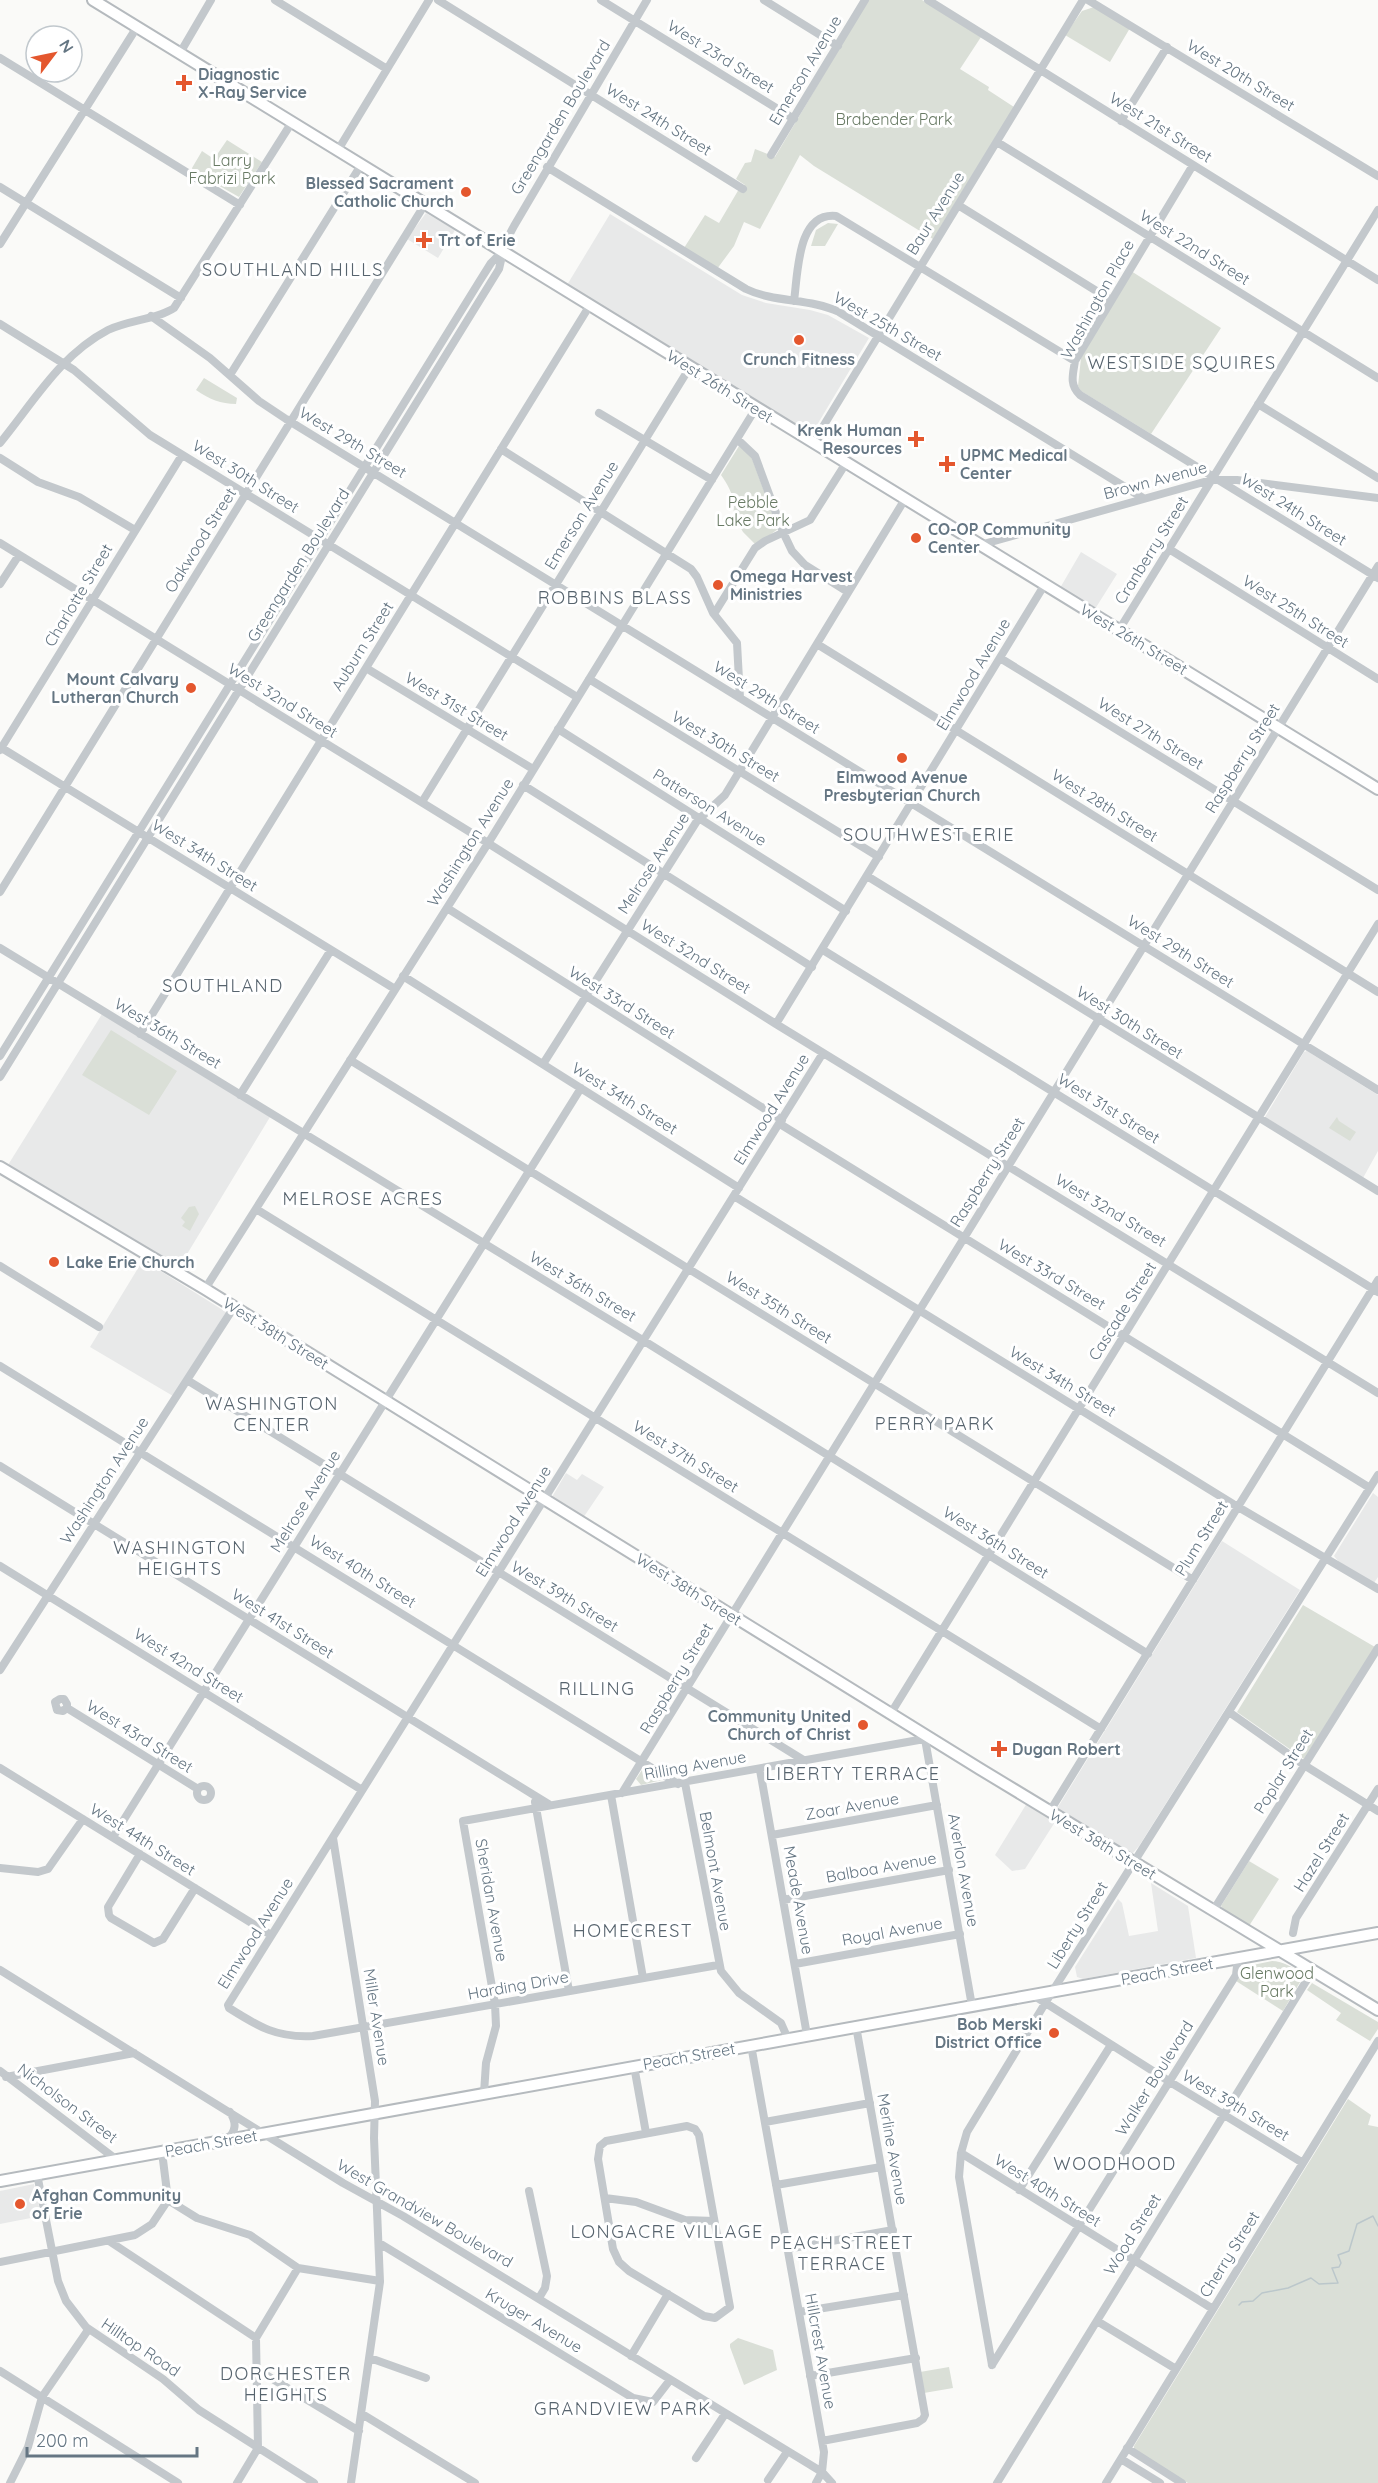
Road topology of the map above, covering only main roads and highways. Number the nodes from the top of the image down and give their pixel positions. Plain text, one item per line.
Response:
1 (93, 0) edge
2 (1378, 789) edge
3 (0, 1167) edge
4 (1378, 1932) edge
5 (1280, 1950) junction
6 (1378, 2010) edge
7 (0, 2181) edge

1 - 2 main road, West 26th Street
3 - 5 main road, West 38th Street
4 - 5 main road, Peach Street
5 - 6 main road, West 38th Street
5 - 7 main road, Peach Street

